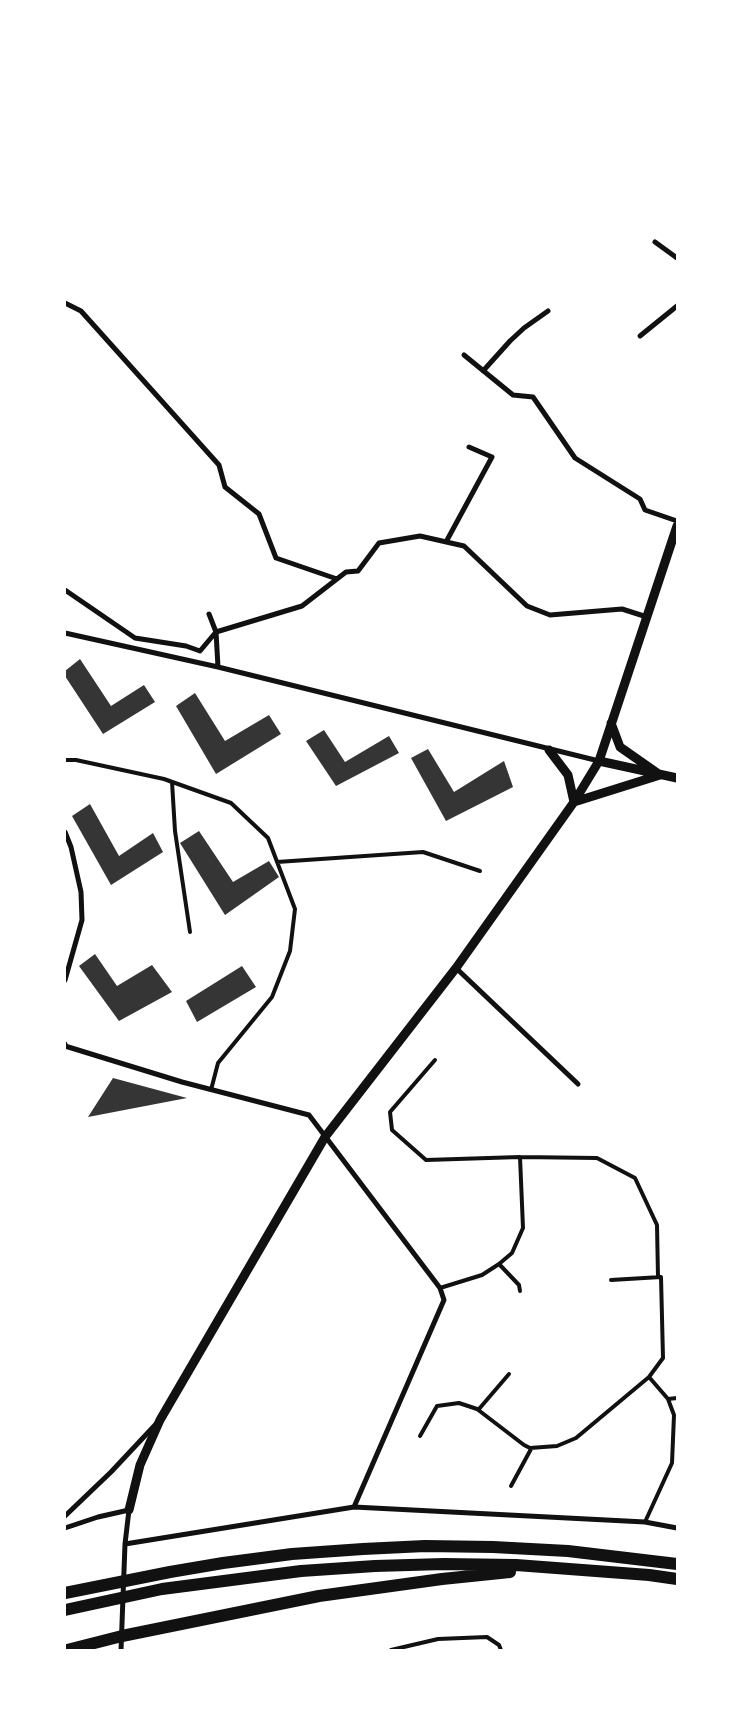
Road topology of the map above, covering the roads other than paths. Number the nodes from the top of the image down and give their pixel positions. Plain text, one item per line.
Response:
1 (654, 242) dead end
2 (677, 258) edge
3 (65, 303) edge
4 (677, 306) edge
5 (548, 311) dead end
6 (640, 336) dead end
7 (464, 355) dead end
8 (483, 370) junction
9 (469, 447) dead end
10 (677, 521) edge
11 (677, 526) edge
12 (446, 542) junction
13 (337, 579) junction
14 (65, 590) edge
15 (209, 614) dead end
16 (647, 617) junction
17 (216, 632) junction
18 (65, 633) edge
19 (218, 667) junction
20 (611, 723) junction
21 (549, 750) junction
22 (65, 760) edge
23 (599, 761) junction
24 (660, 775) junction
25 (677, 778) edge
26 (172, 782) junction
27 (574, 802) junction
28 (65, 832) edge
29 (277, 862) junction
30 (480, 871) dead end
31 (190, 932) dead end
32 (456, 968) junction
33 (65, 980) edge
34 (65, 1045) edge
35 (435, 1060) dead end
36 (578, 1084) dead end
37 (212, 1090) junction
38 (325, 1137) junction
39 (520, 1158) junction
40 (499, 1264) junction
41 (658, 1277) junction
42 (611, 1280) dead end
43 (440, 1288) junction
44 (520, 1291) dead end
45 (509, 1374) dead end
46 (650, 1377) junction
47 (677, 1398) edge
48 (668, 1399) junction
49 (477, 1409) junction
50 (160, 1420) junction
51 (675, 1431) edge
52 (420, 1436) dead end
53 (530, 1448) junction
54 (511, 1486) dead end
55 (354, 1507) junction
56 (129, 1510) junction
57 (65, 1516) edge
58 (645, 1522) junction
59 (65, 1528) edge
60 (677, 1528) edge
61 (125, 1544) junction
62 (677, 1564) edge
63 (579, 1569) junction
64 (677, 1579) edge
65 (65, 1593) edge
66 (65, 1610) edge
67 (122, 1636) junction
68 (67, 1650) edge
69 (121, 1650) edge
70 (391, 1650) edge
71 (500, 1650) edge

1 - 2 street
3 - 13 street
4 - 6 street
5 - 8 street
7 - 8 street
8 - 10 street
9 - 12 street
11 - 16 street
12 - 13 street
12 - 16 street
13 - 17 street
14 - 17 street
15 - 17 street
16 - 20 street
17 - 19 street
18 - 19 street
19 - 21 street
20 - 23 street
20 - 24 street
21 - 23 street
21 - 27 street
22 - 26 lane
23 - 24 street
23 - 27 street
24 - 25 street
24 - 27 street
26 - 29 lane
26 - 31 lane
27 - 32 street
28 - 33 street
29 - 30 lane
29 - 37 lane
32 - 36 street
32 - 38 street
34 - 37 street
35 - 39 lane
37 - 38 street
38 - 43 street
38 - 50 street
39 - 40 lane
39 - 41 lane
40 - 43 lane
40 - 44 lane
41 - 42 lane
41 - 46 lane
43 - 55 street
45 - 49 lane
46 - 48 lane
46 - 53 lane
47 - 48 lane
48 - 51 lane
49 - 52 lane
49 - 53 lane
50 - 56 street
50 - 57 street
51 - 58 lane
53 - 54 lane
55 - 58 street
55 - 61 street
56 - 59 street
56 - 61 street
58 - 60 street
61 - 67 street
62 - 65 main road
63 - 64 main road
63 - 66 main road
63 - 67 main road
67 - 68 main road
67 - 69 street
70 - 71 lane

